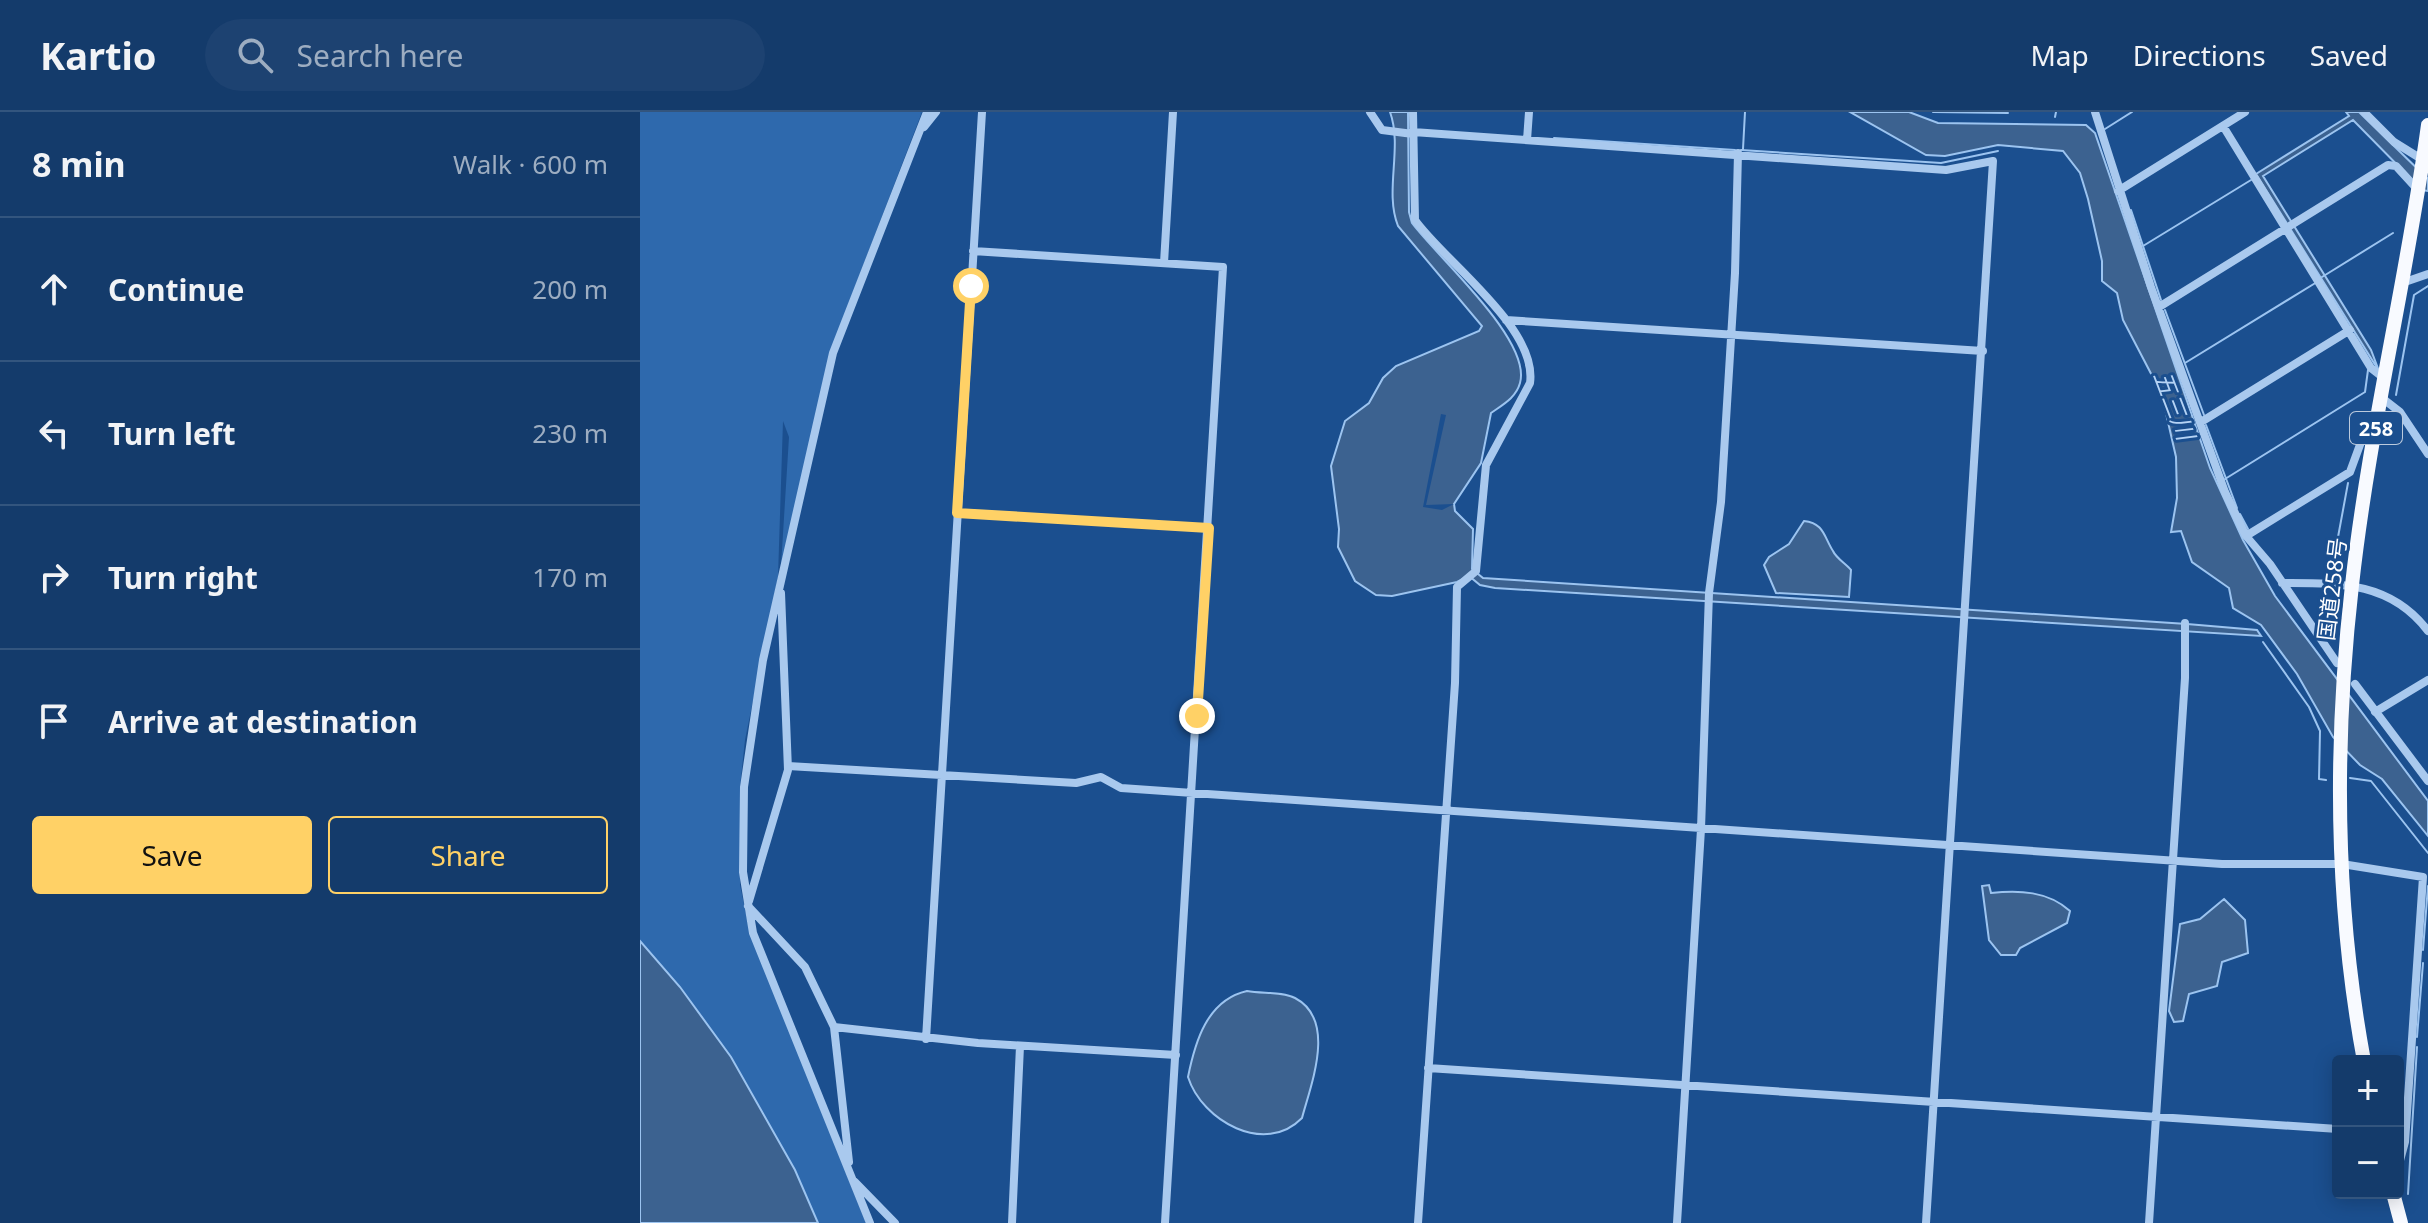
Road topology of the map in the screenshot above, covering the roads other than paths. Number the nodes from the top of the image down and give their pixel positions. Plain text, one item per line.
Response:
1 (927, 112) edge
2 (936, 112) edge
3 (982, 112) edge
4 (1173, 112) edge
5 (1370, 112) edge
6 (1413, 112) edge
7 (1529, 112) edge
8 (2095, 112) edge
9 (2245, 112) edge
10 (2364, 112) edge
11 (2223, 126) junction
12 (1413, 134) junction
13 (2427, 135) edge
14 (917, 138) junction
15 (1527, 140) junction
16 (1738, 153) junction
17 (2422, 163) junction
18 (2418, 190) junction
19 (2118, 191) junction
20 (2290, 227) junction
21 (973, 251) junction
22 (1164, 263) junction
23 (2428, 274) edge
24 (2401, 283) junction
25 (2159, 307) junction
26 (1506, 320) junction
27 (2350, 330) junction
28 (1731, 334) junction
29 (1983, 351) junction
30 (2385, 379) junction
31 (2382, 398) junction
32 (2201, 422) junction
33 (2375, 435) junction
34 (2428, 454) edge
35 (957, 513) junction
36 (1209, 528) junction
37 (2246, 536) junction
38 (780, 580) junction
39 (2282, 583) junction
40 (2352, 583) junction
41 (2185, 626) dead end
42 (2428, 631) edge
43 (2337, 663) dead end
44 (2428, 680) edge
45 (2349, 684) junction
46 (2375, 712) junction
47 (788, 766) junction
48 (941, 775) junction
49 (2428, 781) edge
50 (1193, 793) junction
51 (1445, 811) junction
52 (1701, 829) junction
53 (1950, 845) junction
54 (2172, 860) junction
55 (2342, 864) junction
56 (747, 906) junction
57 (2423, 958) edge
58 (834, 1027) junction
59 (926, 1039) junction
60 (1020, 1046) junction
61 (1176, 1055) junction
62 (2363, 1055) edge
63 (1428, 1068) junction
64 (1687, 1085) junction
65 (1934, 1101) junction
66 (2156, 1117) junction
67 (2332, 1129) edge
68 (2404, 1146) edge
69 (851, 1177) junction
70 (2388, 1199) edge
71 (2394, 1199) edge
72 (2397, 1220) edge
73 (870, 1223) edge
74 (895, 1223) edge
75 (1012, 1223) edge
76 (1165, 1223) edge
77 (1418, 1223) edge
78 (1677, 1223) edge
79 (1926, 1223) edge
80 (2149, 1223) edge

1 - 14 street
2 - 14 street
3 - 21 street
4 - 22 street
5 - 12 street
6 - 12 street
7 - 15 street
8 - 19 street
9 - 11 street
10 - 17 street
11 - 19 street
11 - 20 street
12 - 15 street
12 - 26 street
13 - 17 highway, 国道258号 / 258
14 - 38 street
15 - 16 street
16 - 28 street
16 - 29 street
17 - 18 highway, 国道258号 / 258
18 - 20 street
18 - 24 highway, 国道258号 / 258
19 - 25 street
20 - 25 street
20 - 27 street
21 - 22 street
21 - 35 street
22 - 36 street
23 - 24 street
24 - 30 highway, 国道258号 / 258
25 - 32 street
26 - 28 street
26 - 51 street
27 - 30 street
27 - 32 street
28 - 29 street
28 - 52 street
29 - 53 street
30 - 31 highway, 国道258号 / 258
31 - 33 highway, 国道258号 / 258
31 - 34 street
32 - 37 street
33 - 37 street
33 - 40 highway, 国道258号 / 258
35 - 36 street
35 - 48 street
36 - 50 street
37 - 39 street
38 - 47 street
38 - 56 street
39 - 40 street
39 - 43 street
40 - 42 street
40 - 45 highway, 国道258号 / 258
41 - 54 street
44 - 46 street
45 - 46 street
45 - 55 highway, 国道258号 / 258
46 - 49 street
47 - 48 street
47 - 56 street
48 - 50 street
48 - 59 street
50 - 51 street
50 - 61 street
51 - 52 street
51 - 63 street
52 - 53 street
52 - 64 street
53 - 54 street
53 - 65 street
54 - 55 street
54 - 66 street
55 - 57 street
55 - 62 highway, 国道258号 / 258
56 - 58 street
56 - 69 street
57 - 68 street
58 - 59 street
58 - 69 street
59 - 60 street
60 - 61 street
60 - 75 street
61 - 76 street
63 - 64 street
63 - 77 street
64 - 65 street
64 - 78 street
65 - 66 street
65 - 79 street
66 - 67 street
66 - 80 street
69 - 73 street
69 - 74 street
70 - 72 highway
71 - 72 highway

